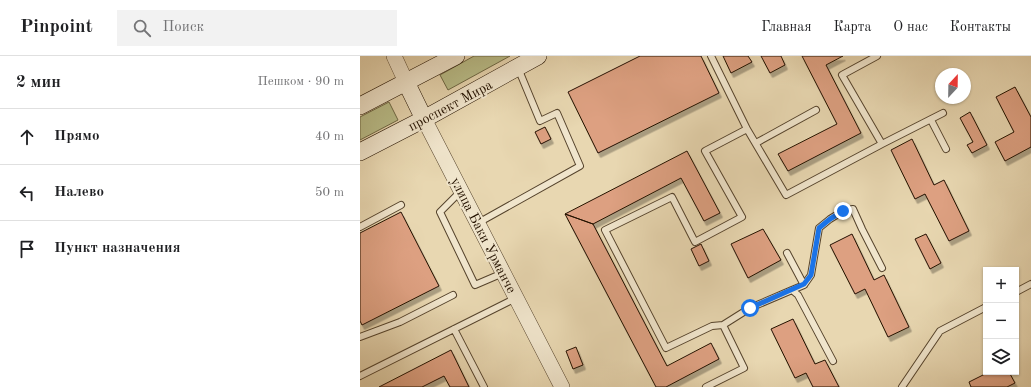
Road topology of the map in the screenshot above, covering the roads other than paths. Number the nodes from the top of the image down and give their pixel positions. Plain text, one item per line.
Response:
1 (394, 56) edge
2 (456, 56) edge
3 (538, 56) edge
4 (711, 56) edge
5 (877, 56) edge
6 (518, 68) junction
7 (406, 82) junction
8 (360, 106) edge
9 (816, 110) dead end
10 (943, 113) dead end
11 (424, 120) junction
12 (931, 120) junction
13 (748, 129) junction
14 (756, 143) junction
15 (882, 144) junction
16 (946, 149) dead end
17 (360, 152) edge
18 (461, 191) junction
19 (401, 205) dead end
20 (478, 223) junction
21 (360, 227) edge
22 (787, 253) dead end
23 (882, 268) dead end
24 (503, 273) junction
25 (804, 284) junction
26 (1031, 284) edge
27 (792, 290) junction
28 (1019, 290) edge
29 (453, 295) dead end
30 (516, 298) junction
31 (983, 309) edge
32 (723, 325) junction
33 (454, 329) junction
34 (360, 337) edge
35 (832, 361) dead end
36 (360, 376) edge
37 (484, 387) edge
38 (562, 387) edge
39 (706, 387) edge
40 (902, 387) edge

1 - 7 street
2 - 7 main road
3 - 6 main road, проспект Мира
4 - 13 lane
5 - 15 lane
6 - 11 main road, проспект Мира
6 - 20 lane
7 - 8 main road
7 - 11 main road, улица Баки Урманче
9 - 14 lane
10 - 12 lane
11 - 17 main road, проспект Мира
11 - 18 street, улица Баки Урманче
12 - 15 lane
12 - 16 lane
13 - 14 lane
13 - 32 lane
14 - 15 lane
18 - 20 street, улица Баки Урманче
18 - 24 lane
19 - 21 lane
20 - 24 street, улица Баки Урманче
22 - 25 lane
23 - 25 lane
24 - 30 street, улица Баки Урманче
25 - 27 lane
26 - 28 lane
27 - 32 lane
27 - 35 lane
29 - 34 lane
30 - 33 lane
30 - 38 street, улица Баки Урманче
31 - 40 lane
32 - 39 lane
33 - 36 lane
33 - 37 lane

